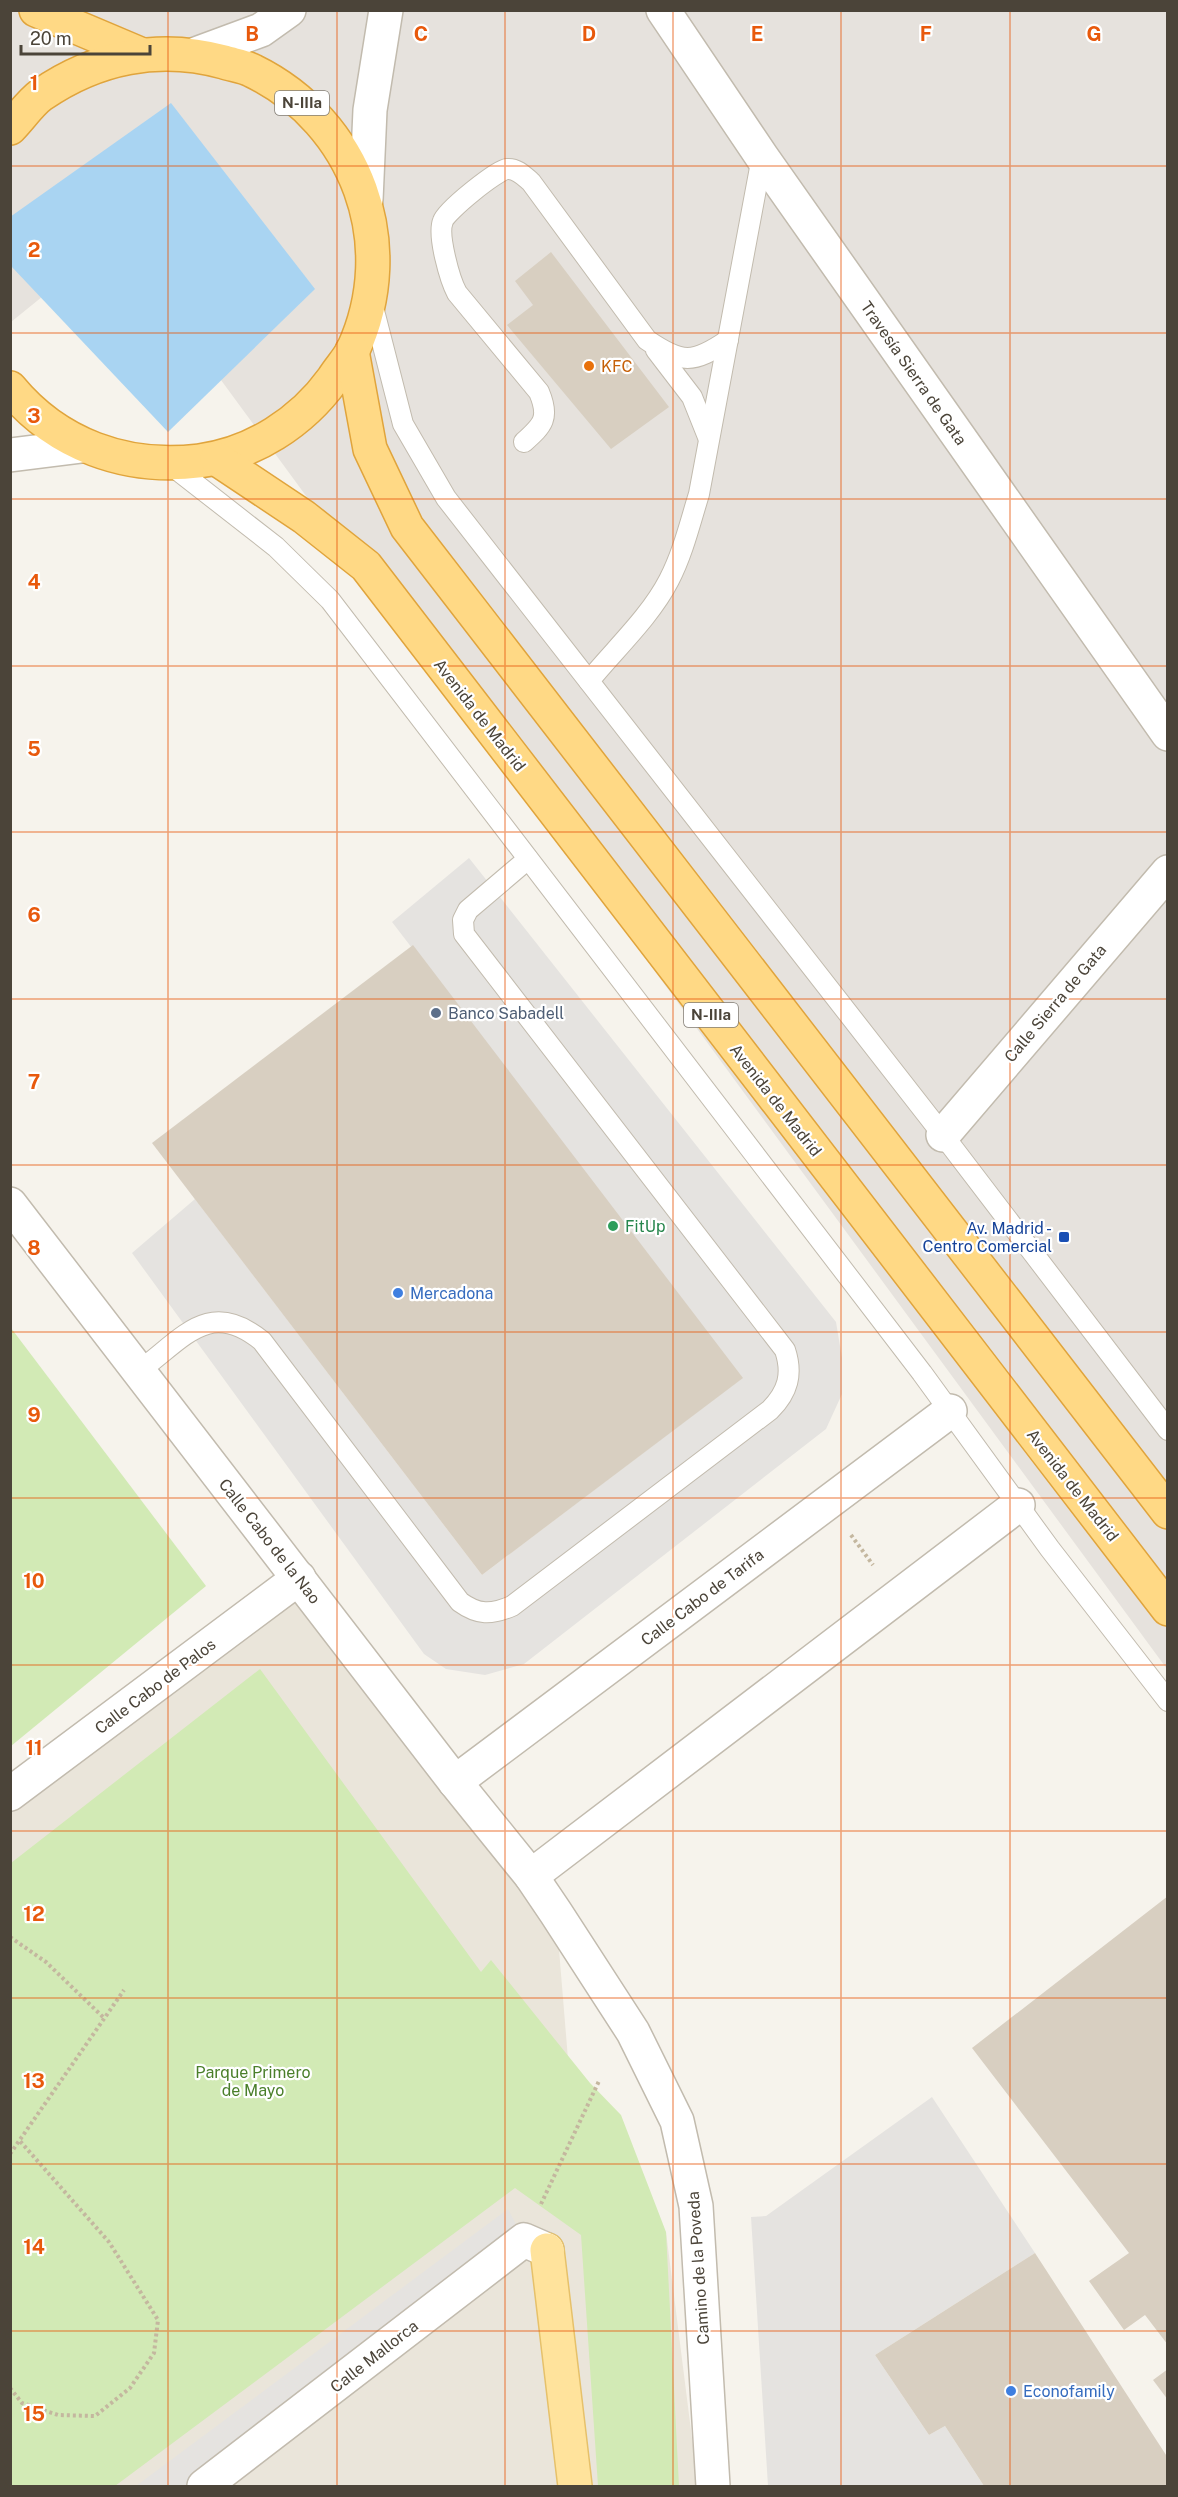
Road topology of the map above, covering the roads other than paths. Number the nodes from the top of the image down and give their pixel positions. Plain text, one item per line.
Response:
1 (36, 10) edge
2 (289, 10) edge
3 (386, 10) edge
4 (663, 10) edge
5 (85, 22) edge
6 (140, 54) junction
7 (196, 54) junction
8 (10, 128) edge
9 (762, 157) junction
10 (366, 200) junction
11 (371, 298) junction
12 (647, 340) junction
13 (728, 340) junction
14 (352, 351) junction
15 (10, 388) edge
16 (709, 440) junction
17 (524, 442) dead end
18 (82, 446) junction
19 (10, 455) edge
20 (217, 459) junction
21 (171, 465) junction
22 (589, 681) junction
23 (1167, 734) edge
24 (528, 859) junction
25 (1167, 872) edge
26 (943, 1135) junction
27 (10, 1204) edge
28 (139, 1371) junction
29 (950, 1411) junction
30 (1167, 1430) edge
31 (1018, 1505) junction
32 (1167, 1512) edge
33 (299, 1578) junction
34 (1167, 1609) edge
35 (1167, 1701) edge
36 (455, 1782) junction
37 (10, 1794) edge
38 (531, 1876) junction
39 (535, 2245) joint
40 (204, 2487) edge
41 (575, 2487) edge
42 (713, 2487) edge

1 - 5 highway, N-IIIa
2 - 7 street
3 - 10 street
4 - 9 street, Travesía Sierra de Gata
5 - 6 highway, N-IIIa
6 - 7 highway, N-IIIa
6 - 8 highway, N-IIIa
7 - 10 highway, N-IIIa
9 - 13 lane
9 - 23 street, Travesía Sierra de Gata
10 - 11 highway, N-IIIa
11 - 14 highway, N-IIIa
11 - 22 lane
12 - 13 lane
12 - 16 lane
12 - 17 lane
13 - 16 lane
14 - 20 highway, N-IIIa
14 - 32 highway
15 - 18 highway, N-IIIa
16 - 22 lane
18 - 19 street
18 - 21 highway, N-IIIa
20 - 21 highway, N-IIIa
20 - 34 highway, Avenida de Madrid / N-IIIa
21 - 24 lane
22 - 26 lane
24 - 28 lane
24 - 29 lane
25 - 26 street, Calle Sierra de Gata
26 - 30 lane
27 - 28 street, Calle Cabo de la Nao
28 - 33 street, Calle Cabo de la Nao
29 - 31 lane
29 - 36 street, Calle Cabo de Tarifa
31 - 35 lane
31 - 38 street
33 - 36 street, Calle Cabo de la Nao
33 - 37 street, Calle Cabo de Palos
36 - 38 street, Calle Cabo de la Nao
38 - 42 street, Camino de la Poveda
39 - 40 street, Calle Mallorca
39 - 41 main road

